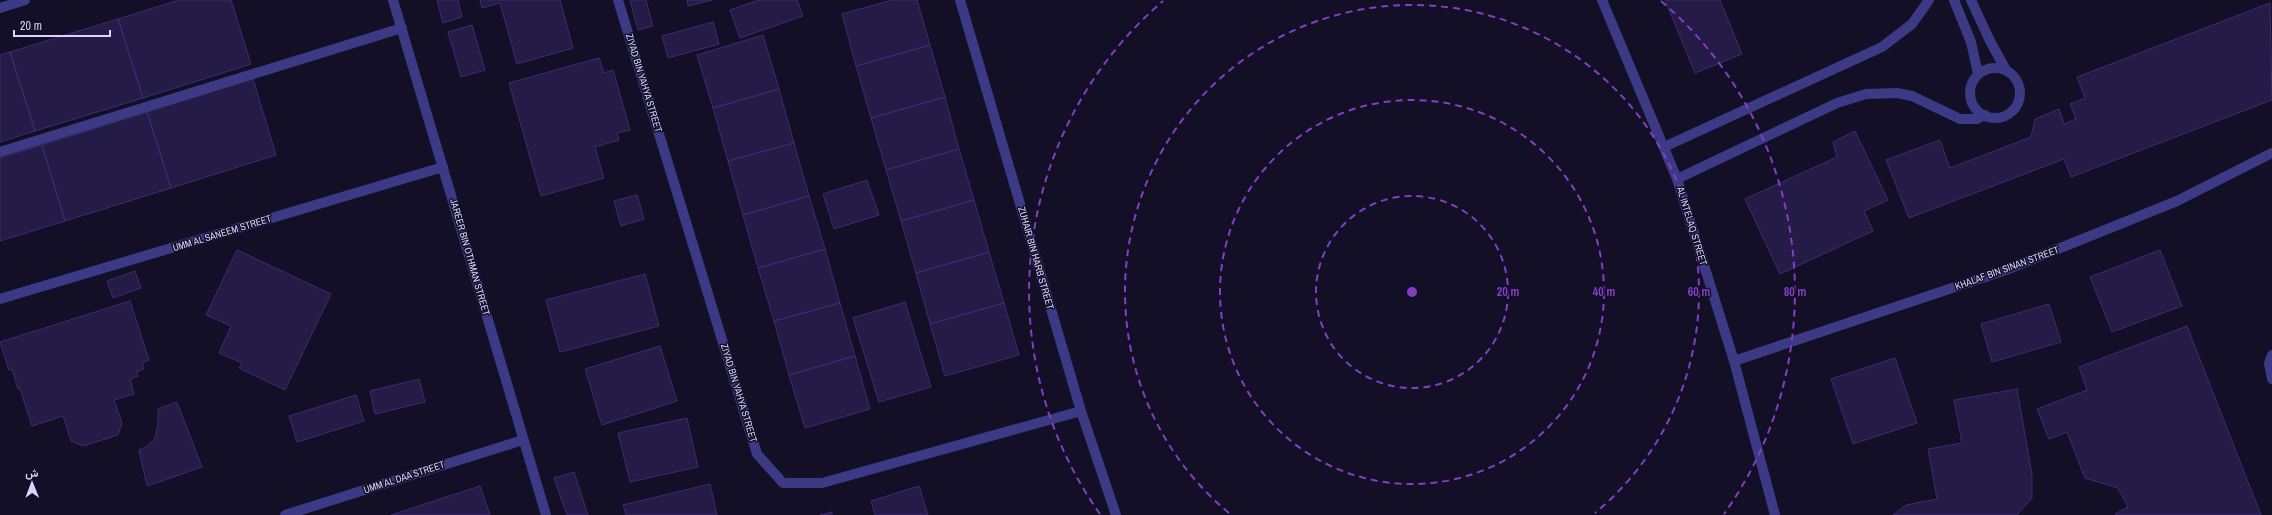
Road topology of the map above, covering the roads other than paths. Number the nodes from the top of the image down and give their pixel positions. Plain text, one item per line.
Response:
1 (25, 0) edge
2 (393, 0) edge
3 (618, 0) edge
4 (960, 0) edge
5 (1602, 0) edge
6 (1929, 0) edge
7 (1954, 0) edge
8 (1971, 0) edge
9 (0, 8) edge
10 (402, 28) junction
11 (2006, 70) junction
12 (1978, 74) junction
13 (1985, 115) junction
14 (1664, 147) junction
15 (0, 152) edge
16 (2272, 153) edge
17 (443, 167) junction
18 (1677, 179) junction
19 (0, 299) edge
20 (2272, 355) edge
21 (1734, 361) junction
22 (2272, 379) edge
23 (1081, 411) junction
24 (523, 440) junction
25 (1772, 512) edge
26 (285, 515) edge
27 (546, 515) edge
28 (1116, 515) edge

1 - 9 street
2 - 10 street, JAREER BIN OTHMAN STREET
3 - 23 street, ZIYAD BIN YAHYA STREET
4 - 23 street, ZUHAIR BIN HARB STREET
5 - 14 street, AL INTELAQ STREET
6 - 14 street
7 - 12 street
8 - 11 street
10 - 15 street
10 - 17 street, JAREER BIN OTHMAN STREET
11 - 12 street
11 - 13 street
12 - 13 street
13 - 18 street
14 - 18 street, AL INTELAQ STREET
16 - 21 street, KHALAF BIN SINAN STREET
17 - 19 street, UMM AL SANEEM STREET
17 - 24 street, JAREER BIN OTHMAN STREET
18 - 21 street, AL INTELAQ STREET
20 - 22 street
21 - 25 street, AL INTELAQ STREET
23 - 28 street, ZUHAIR BIN HARB STREET
24 - 26 street, UMM AL DAA STREET
24 - 27 street, JAREER BIN OTHMAN STREET

